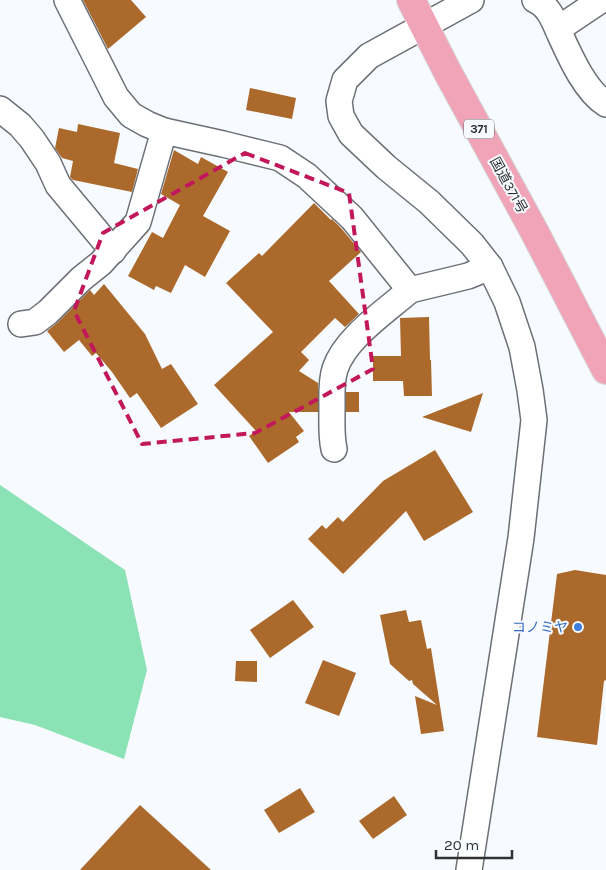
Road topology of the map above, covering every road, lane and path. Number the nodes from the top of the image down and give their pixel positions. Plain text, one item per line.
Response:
1 (67, 0) edge
2 (411, 0) edge
3 (471, 0) edge
4 (535, 0) edge
5 (601, 0) edge
6 (424, 26) junction
7 (558, 29) junction
8 (606, 104) edge
9 (0, 109) edge
10 (164, 131) junction
11 (112, 251) junction
12 (490, 267) junction
13 (410, 290) junction
14 (21, 324) dead end
15 (606, 370) edge
16 (334, 449) dead end
17 (469, 870) edge

1 - 10 street
2 - 6 highway, 国道371号 / 371
3 - 6 street
4 - 7 street
5 - 7 street
6 - 12 street
6 - 15 highway, 国道371号 / 371
7 - 8 street
9 - 11 street
10 - 11 street
10 - 13 street
11 - 14 street
12 - 13 street
12 - 17 street
13 - 16 street

